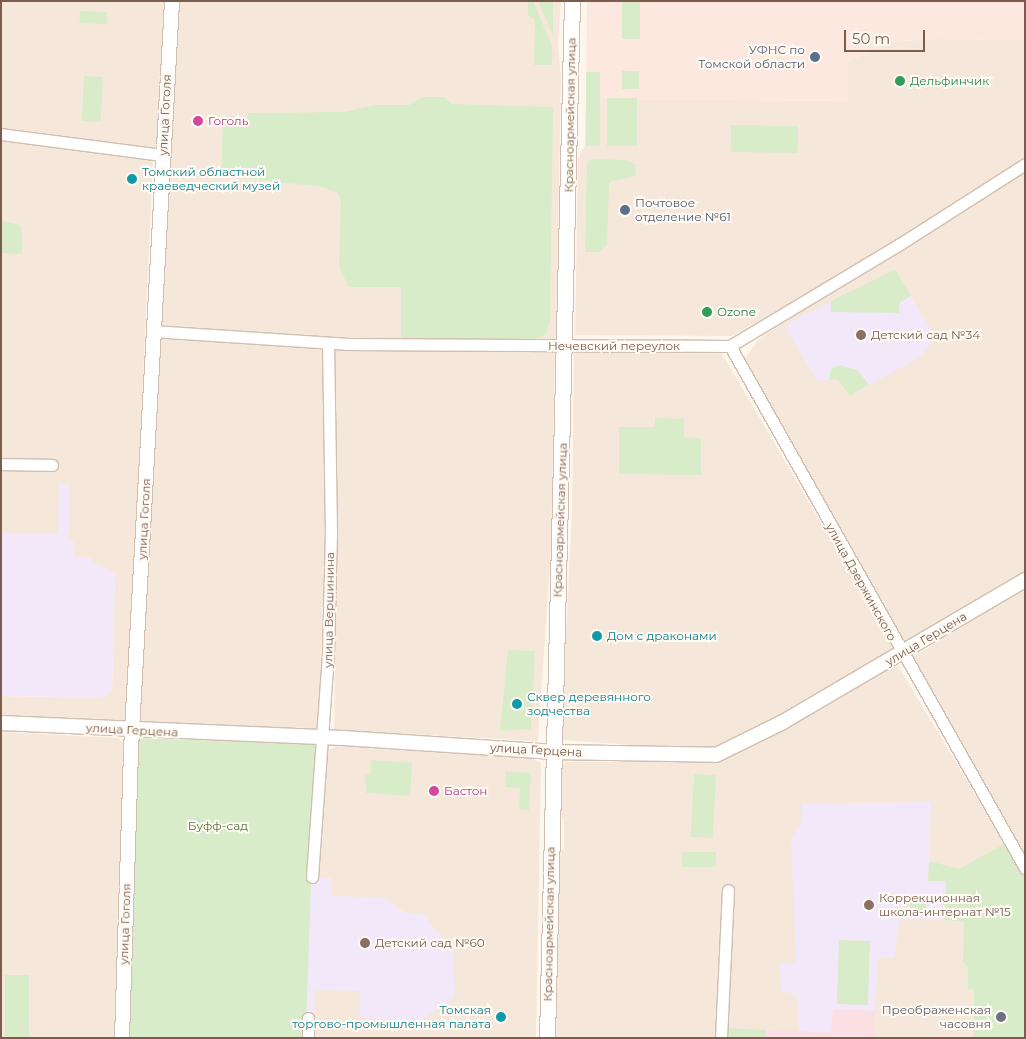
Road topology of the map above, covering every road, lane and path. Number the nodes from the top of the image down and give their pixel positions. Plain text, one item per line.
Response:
1 (172, 1) edge
2 (572, 1) edge
3 (1, 134) edge
4 (163, 155) junction
5 (1025, 164) edge
6 (152, 331) junction
7 (328, 343) junction
8 (565, 346) junction
9 (730, 346) junction
10 (1, 464) edge
11 (52, 466) dead end
12 (1025, 580) edge
13 (902, 654) junction
14 (1, 723) edge
15 (133, 730) junction
16 (324, 737) junction
17 (552, 752) junction
18 (1025, 868) edge
19 (312, 877) dead end
20 (728, 890) dead end
21 (308, 1018) dead end
22 (122, 1038) edge
23 (308, 1038) edge
24 (547, 1038) edge
25 (721, 1038) edge

1 - 4 street, улица Гоголя
2 - 8 main road, Красноармейская улица
3 - 4 street
4 - 6 street, улица Гоголя
5 - 9 street
6 - 7 street, Нечевский переулок
6 - 15 street, улица Гоголя
7 - 8 street, Нечевский переулок
7 - 16 street, улица Вершинина
8 - 9 street, Нечевский переулок
8 - 17 main road, Красноармейская улица
9 - 13 street, улица Дзержинского
10 - 11 street
12 - 13 street, улица Герцена
13 - 17 street, улица Герцена
13 - 18 street, улица Дзержинского
14 - 15 street, улица Герцена
15 - 16 street, улица Герцена
15 - 22 street, улица Гоголя
16 - 17 street, улица Герцена
16 - 19 street, улица Вершинина
17 - 24 main road, Красноармейская улица
20 - 25 street
21 - 23 street

